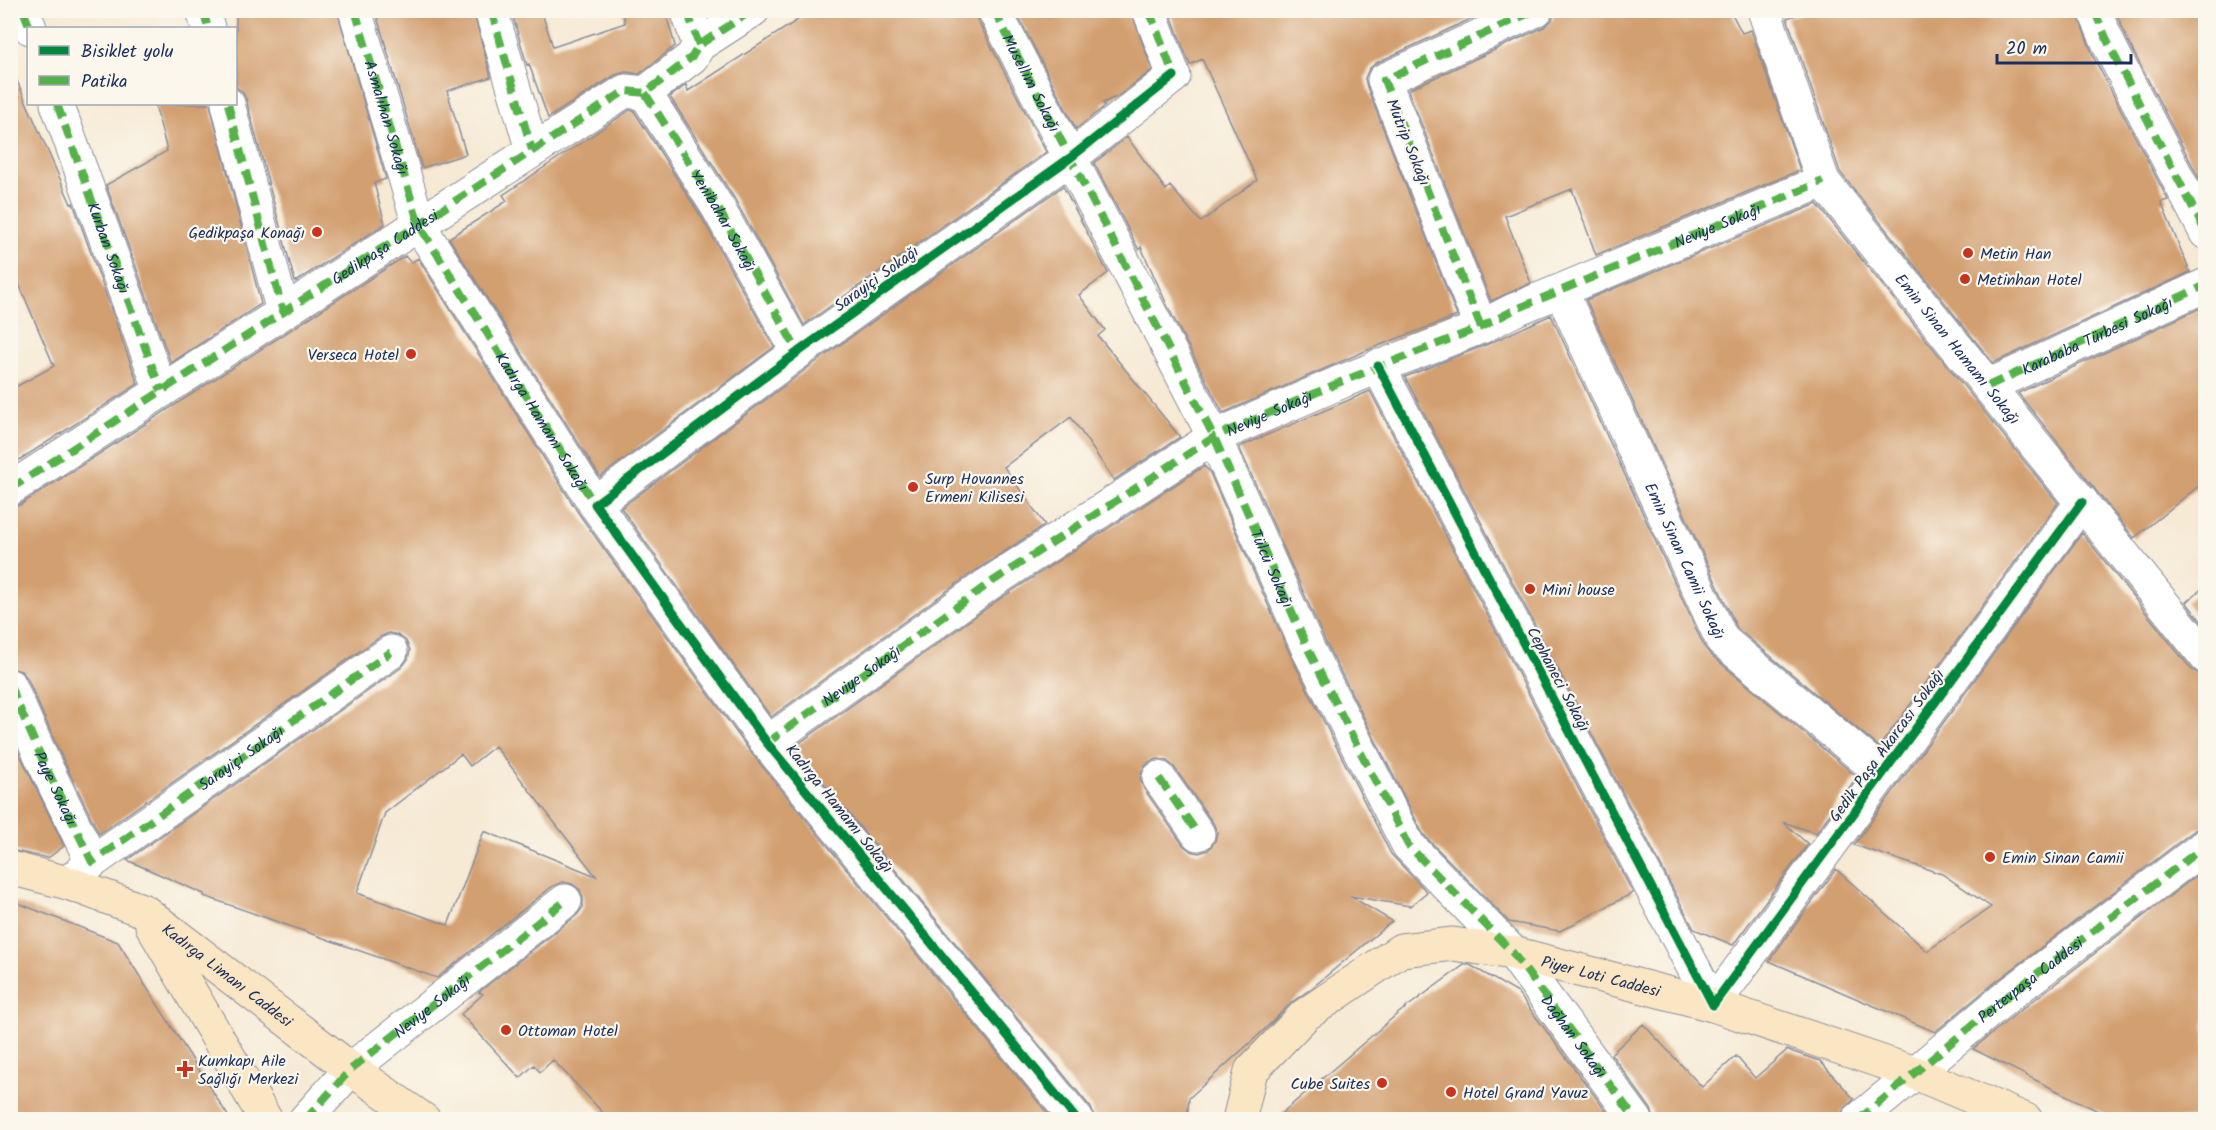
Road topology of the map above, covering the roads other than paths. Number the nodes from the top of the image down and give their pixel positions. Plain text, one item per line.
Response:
1 (23, 10) edge
2 (203, 10) edge
3 (355, 10) edge
4 (491, 10) edge
5 (687, 10) edge
6 (753, 10) edge
7 (994, 10) edge
8 (1149, 10) edge
9 (1536, 10) edge
10 (1764, 10) edge
11 (2094, 10) edge
12 (30, 27) edge
13 (208, 27) edge
14 (699, 45) junction
15 (645, 93) junction
16 (57, 105) edge
17 (228, 105) edge
18 (532, 150) junction
19 (1070, 158) junction
20 (1823, 181) junction
21 (419, 225) junction
22 (2205, 233) edge
23 (2205, 285) edge
24 (1561, 291) junction
25 (283, 312) junction
26 (1481, 327) junction
27 (798, 352) junction
28 (1378, 366) junction
29 (1988, 386) junction
30 (161, 391) junction
31 (1214, 437) junction
32 (10, 489) edge
33 (2082, 502) junction
34 (595, 504) junction
35 (391, 652) dead end
36 (2205, 657) edge
37 (10, 686) edge
38 (767, 743) junction
39 (1883, 774) junction
40 (1160, 778) dead end
41 (1198, 834) dead end
42 (2205, 845) edge
43 (10, 868) edge
44 (80, 872) junction
45 (565, 902) dead end
46 (144, 911) junction
47 (1512, 953) junction
48 (1713, 1005) junction
49 (351, 1069) junction
50 (1915, 1072) junction
51 (266, 1119) edge
52 (305, 1119) edge
53 (424, 1119) edge
54 (1077, 1119) edge
55 (1239, 1119) edge
56 (1636, 1119) edge
57 (1858, 1119) edge
58 (2026, 1119) edge

1 - 12 street
2 - 13 street
3 - 21 street, Asmalıhan Sokağı
4 - 18 street
5 - 14 street
6 - 14 street
7 - 19 street, Musellim Sokağı
8 - 19 street, Sarayiçi Sokağı
9 - 26 street, Mutrip Sokağı
10 - 20 street, Emin Sinan Hamamı Sokağı
11 - 22 street
14 - 15 street
15 - 18 street, Gedikpaşa Caddesi
15 - 27 street, Yenibahar Sokağı
16 - 30 street, Kurban Sokağı
17 - 25 street
18 - 21 street, Gedikpaşa Caddesi
19 - 27 street, Sarayiçi Sokağı
19 - 31 street, Tülcü Sokağı
20 - 24 street, Neviye Sokağı
20 - 29 street, Emin Sinan Hamamı Sokağı
21 - 25 street, Gedikpaşa Caddesi
21 - 34 street, Kadırga Hamamı Sokağı
23 - 29 street, Karababa Türbesi Sokağı
24 - 26 street, Neviye Sokağı
24 - 39 street, Emin Sinan Camii Sokağı
25 - 30 street, Gedikpaşa Caddesi
26 - 28 street, Neviye Sokağı
27 - 34 street, Sarayiçi Sokağı
28 - 31 street, Neviye Sokağı
28 - 48 street, Cephaneci Sokağı
29 - 33 street, Emin Sinan Hamamı Sokağı
30 - 32 street, Gedikpaşa Caddesi
31 - 38 street, Neviye Sokağı
31 - 47 street, Tülcü Sokağı
33 - 36 street, Emin Sinan Hamamı Sokağı
33 - 39 street, Gedik Paşa Akarcası Sokağı
34 - 38 street, Kadırga Hamamı Sokağı
35 - 44 street, Sarayiçi Sokağı
37 - 44 street, Paye Sokağı
38 - 54 street, Kadırga Hamamı Sokağı
39 - 48 street, Gedik Paşa Akarcası Sokağı
40 - 41 street
42 - 50 street, Pertevpaşa Caddesi
43 - 44 main road, Kadırga Limanı Caddesi
44 - 46 main road, Kadırga Limanı Caddesi
45 - 49 street, Neviye Sokağı
46 - 49 main road, Kadırga Limanı Caddesi
46 - 51 main road
47 - 48 main road, Piyer Loti Caddesi
47 - 55 main road, Piyer Loti Caddesi
47 - 56 street, Dağhan Sokağı
48 - 50 main road, Piyer Loti Caddesi
49 - 52 street, Neviye Sokağı
49 - 53 main road, Kadırga Limanı Caddesi
50 - 57 street, Pertevpaşa Caddesi
50 - 58 main road, Piyer Loti Caddesi

